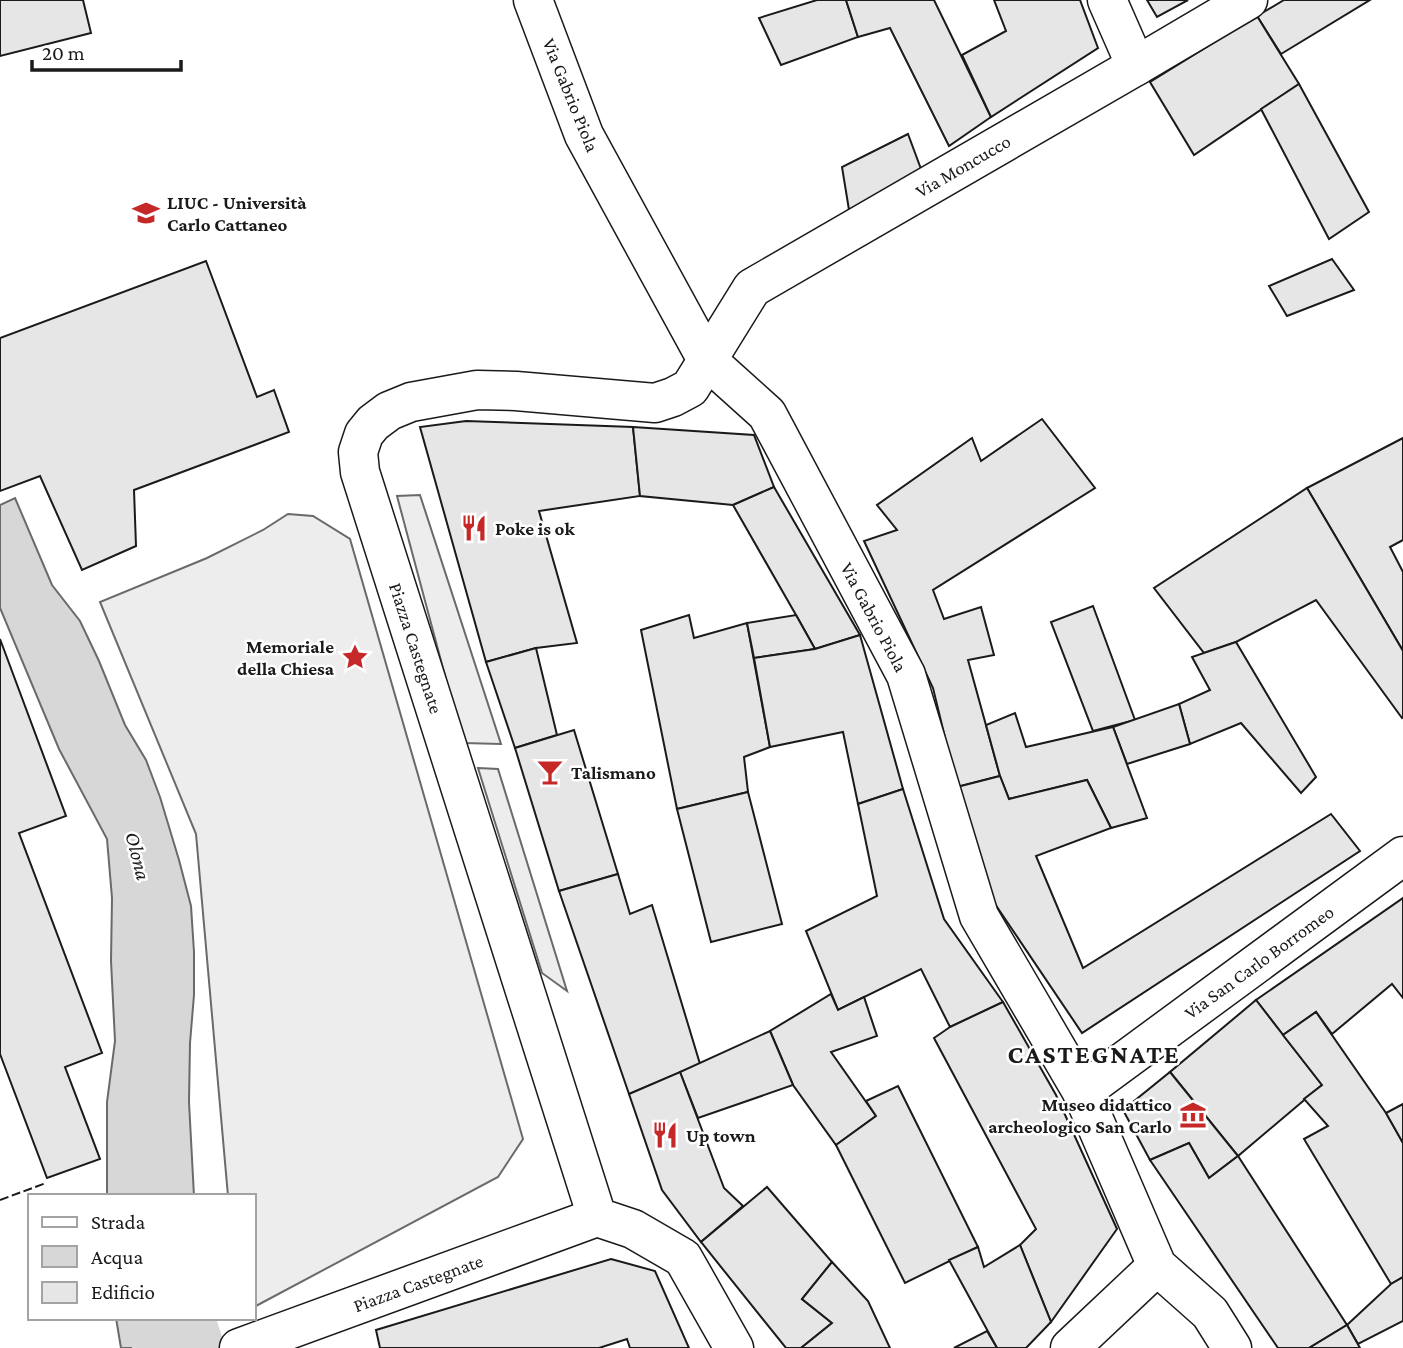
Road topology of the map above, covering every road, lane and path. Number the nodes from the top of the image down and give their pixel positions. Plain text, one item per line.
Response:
1 (533, 0) edge
2 (1107, 0) edge
3 (1248, 0) edge
4 (1136, 66) junction
5 (706, 360) junction
6 (1403, 856) edge
7 (1082, 1092) junction
8 (597, 1217) junction
9 (1157, 1266) junction
10 (245, 1346) edge
11 (734, 1348) edge
12 (1070, 1348) edge
13 (1232, 1348) edge

1 - 5 street, Via Gabrio Piola
2 - 4 street
3 - 4 street, Via Moncucco
4 - 5 street, Via Moncucco
5 - 7 street, Via Gabrio Piola
5 - 8 street, Piazza Castegnate
6 - 7 street, Via San Carlo Borromeo
7 - 9 street, Via Gabrio Piola
8 - 10 street, Piazza Castegnate
8 - 11 street
9 - 12 street
9 - 13 street

